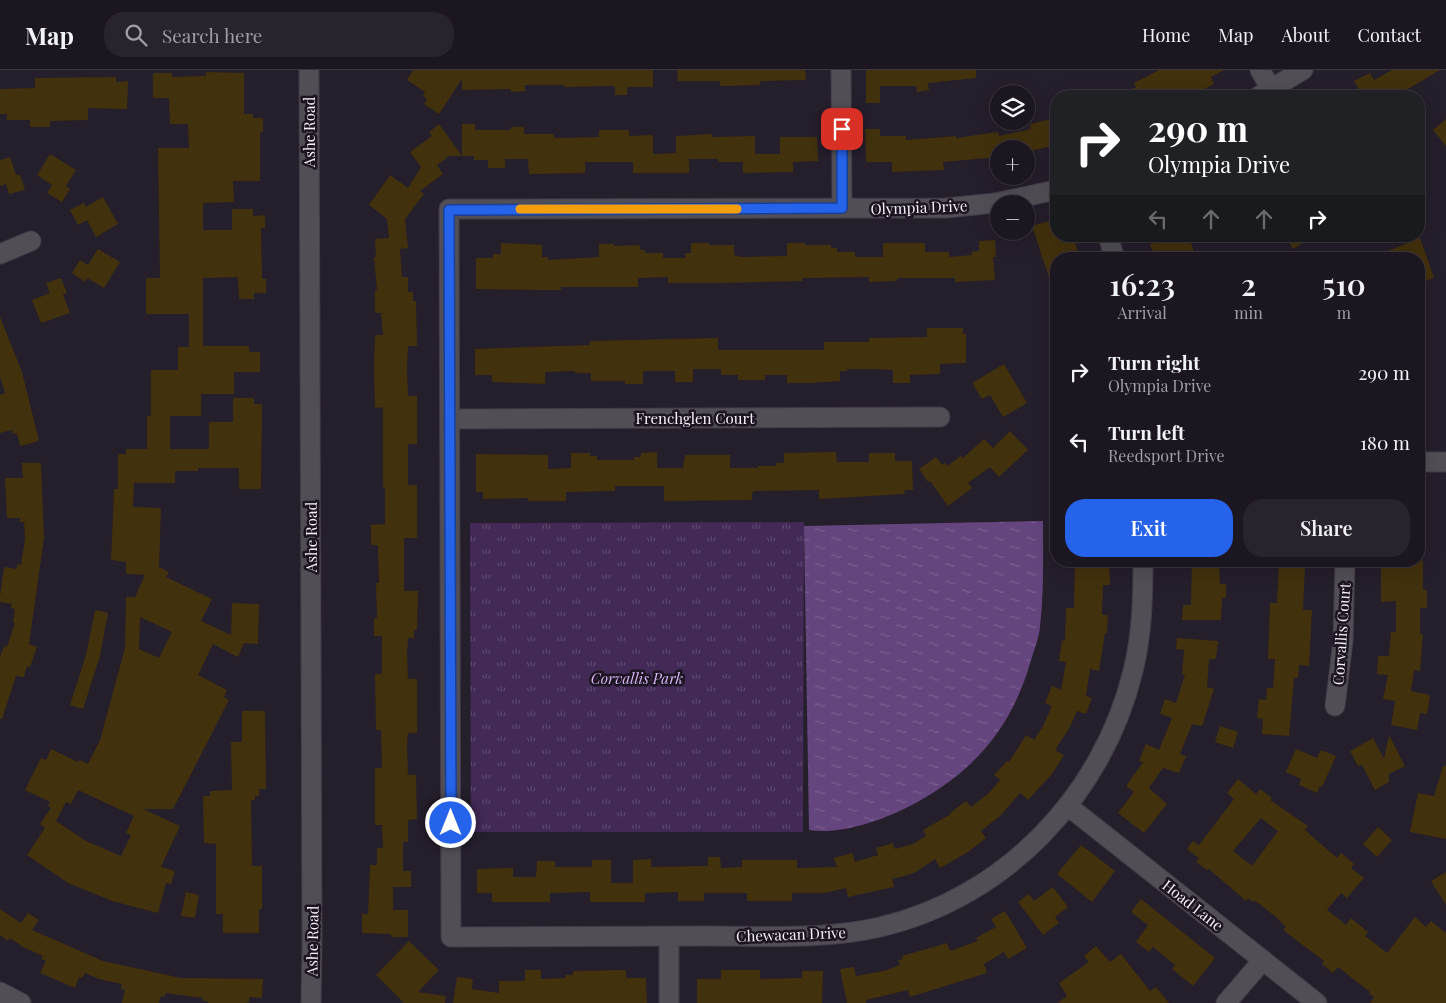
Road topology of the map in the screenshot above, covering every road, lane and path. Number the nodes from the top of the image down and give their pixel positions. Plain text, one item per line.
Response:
1 (309, 70) edge
2 (841, 70) edge
3 (1260, 70) edge
4 (1303, 70) edge
5 (1264, 90) edge
6 (1270, 90) edge
7 (1050, 191) edge
8 (842, 208) junction
9 (31, 241) dead end
10 (0, 254) edge
11 (940, 417) dead end
12 (450, 419) junction
13 (1425, 462) edge
14 (1446, 462) edge
15 (1142, 567) edge
16 (1345, 567) edge
17 (1335, 706) dead end
18 (1068, 806) junction
19 (669, 936) junction
20 (1263, 960) junction
21 (0, 992) edge
22 (21, 1003) edge
23 (311, 1003) edge
24 (669, 1003) edge
25 (1226, 1003) edge
26 (1317, 1003) edge

1 - 23 street, Ashe Road
2 - 8 street
3 - 5 street
4 - 6 street
7 - 8 street, Olympia Drive
8 - 12 street, Olympia Drive
9 - 10 street
11 - 12 street, Frenchglen Court
12 - 19 street, Chewacan Drive
13 - 14 street
15 - 18 street, Chewacan Drive
16 - 17 street, Corvallis Court
18 - 19 street, Chewacan Drive
18 - 20 street, Hoad Lane
19 - 24 street
20 - 25 street
20 - 26 street, Hoad Lane
21 - 22 street

